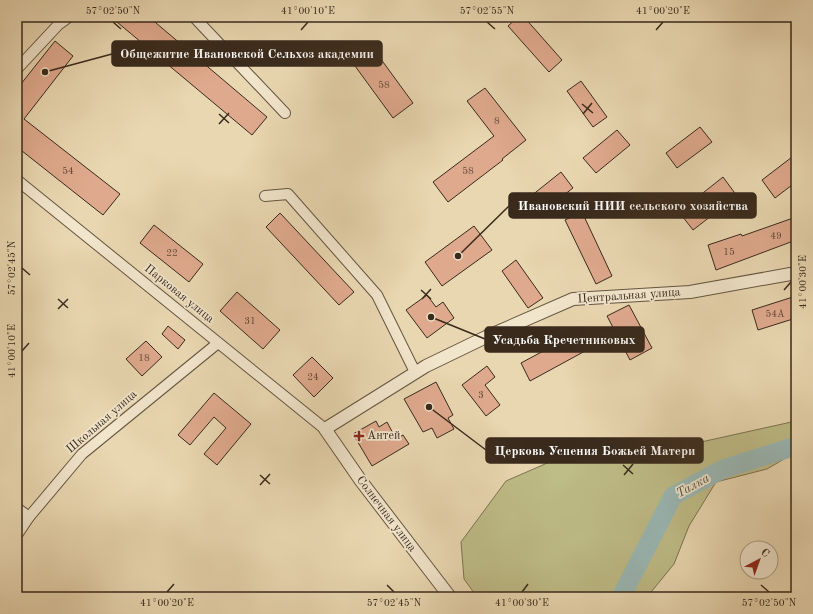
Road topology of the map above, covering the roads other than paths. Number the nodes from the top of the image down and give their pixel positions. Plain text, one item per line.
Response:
1 (69, 17) edge
2 (194, 17) edge
3 (17, 69) edge
4 (285, 113) dead end
5 (17, 180) edge
6 (265, 196) dead end
7 (796, 274) edge
8 (218, 343) junction
9 (415, 372) junction
10 (324, 429) junction
11 (17, 508) edge
12 (29, 517) junction
13 (17, 535) edge
14 (450, 597) edge

1 - 3 street
2 - 4 street
5 - 8 street, Парковая улица
6 - 9 street
7 - 9 street, Центральная улица
8 - 10 street, Парковая улица
8 - 12 street, Школьная улица
9 - 10 street, Центральная улица
10 - 14 street, Солнечная улица
11 - 12 street
12 - 13 street, Школьная улица

